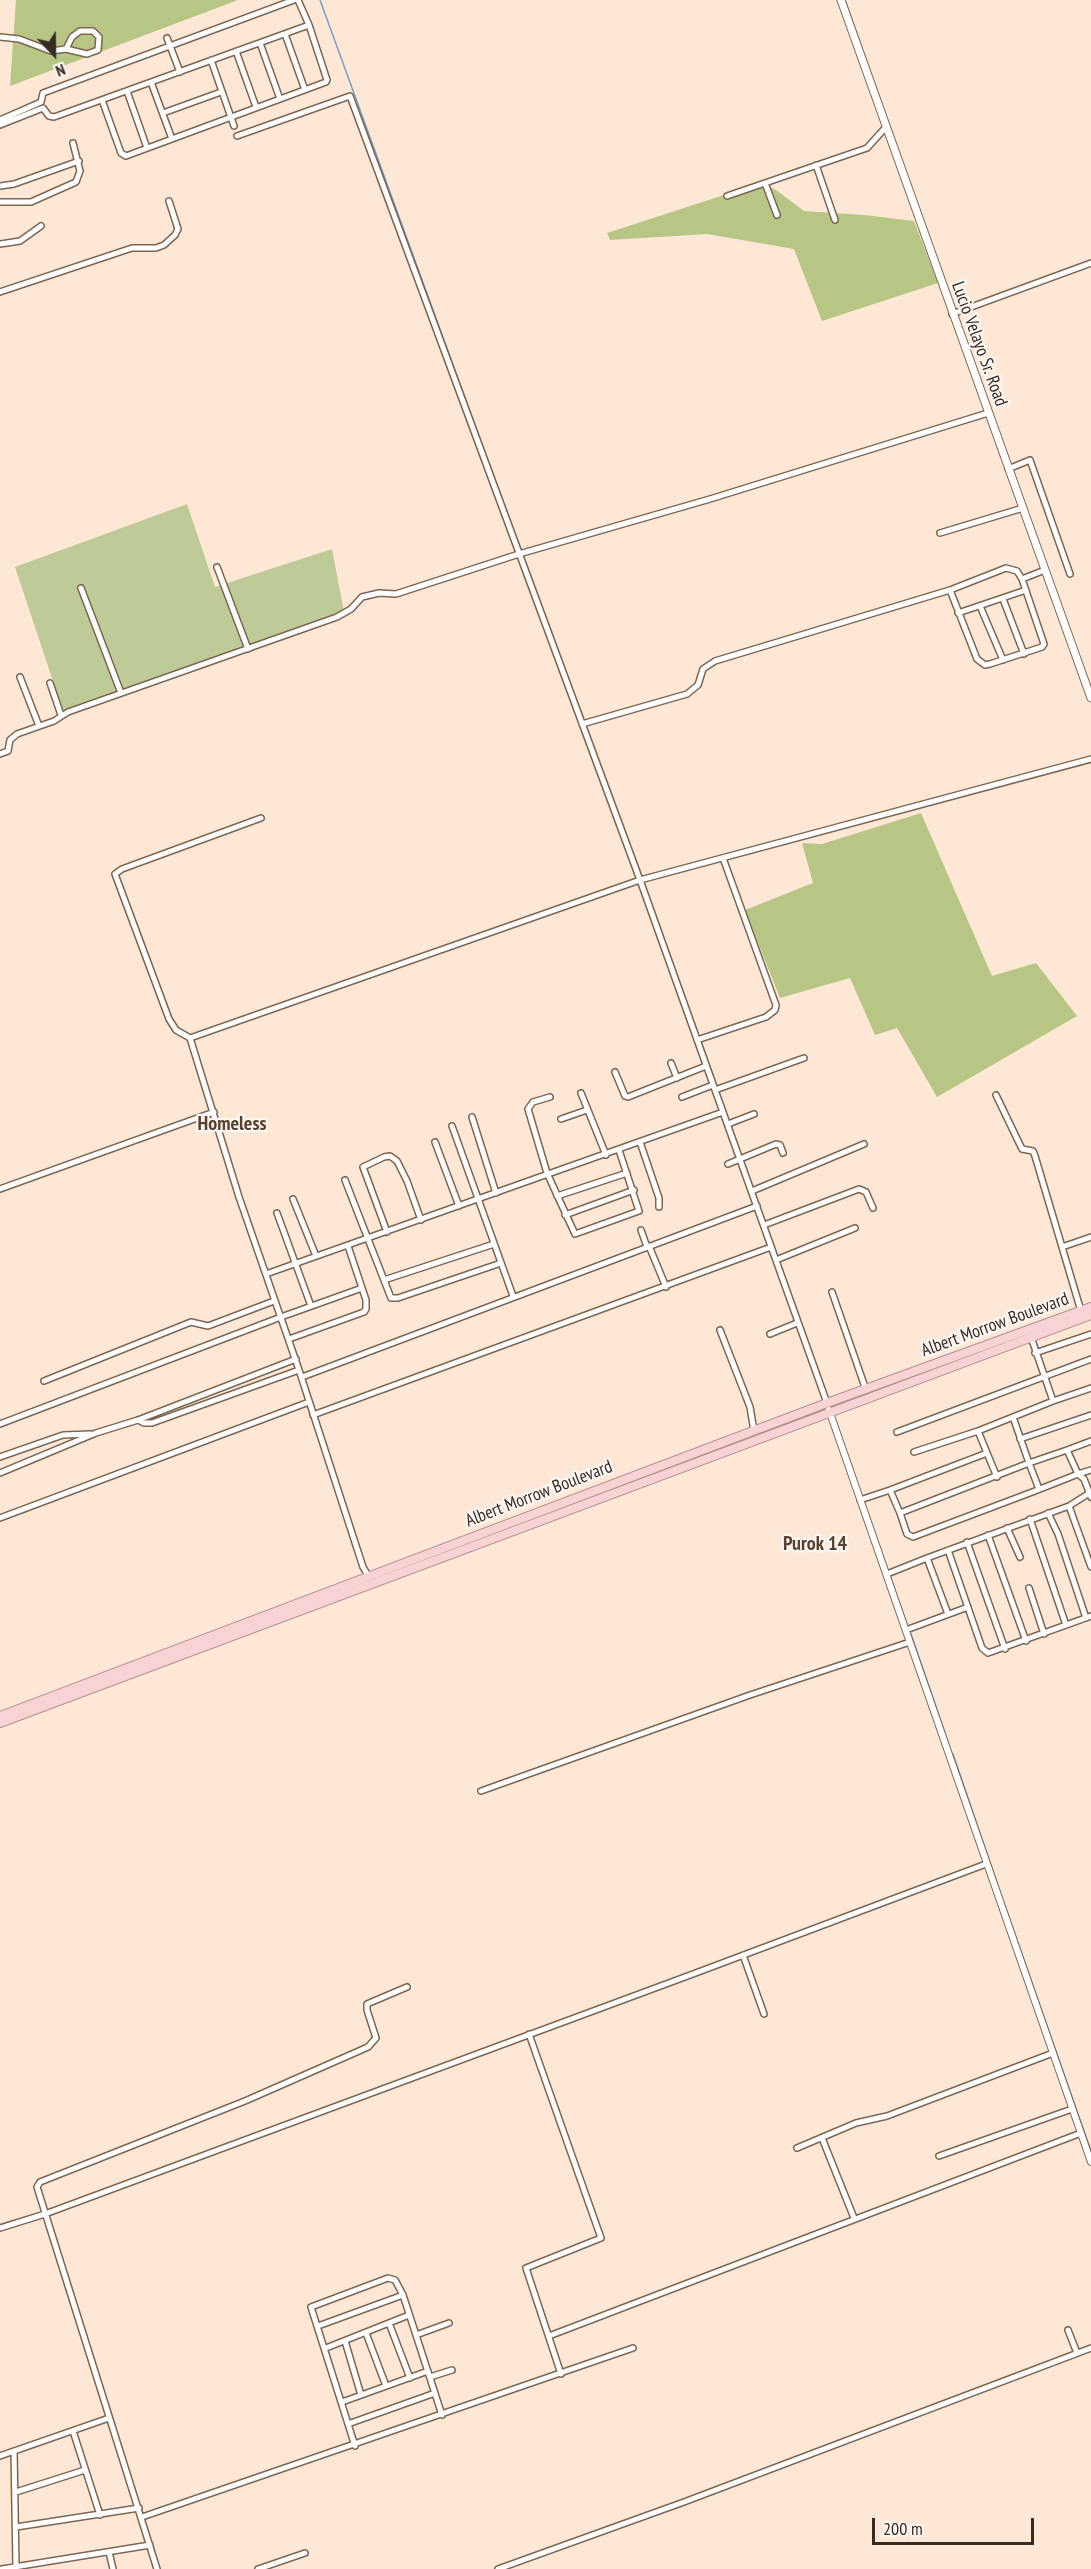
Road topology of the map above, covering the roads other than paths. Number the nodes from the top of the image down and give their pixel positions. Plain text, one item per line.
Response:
1 (296, 0) edge
2 (841, 0) edge
3 (309, 25) junction
4 (285, 34) junction
5 (0, 37) edge
6 (167, 38) dead end
7 (260, 42) junction
8 (170, 46) junction
9 (66, 49) junction
10 (236, 51) junction
11 (211, 60) junction
12 (180, 72) junction
13 (151, 82) junction
14 (304, 90) junction
15 (127, 91) junction
16 (221, 92) junction
17 (280, 99) junction
18 (102, 100) junction
19 (42, 105) junction
20 (256, 107) junction
21 (163, 114) junction
22 (231, 117) junction
23 (0, 120) edge
24 (0, 125) edge
25 (234, 126) dead end
26 (886, 127) junction
27 (237, 136) dead end
28 (172, 139) junction
29 (73, 143) dead end
30 (147, 148) junction
31 (79, 161) junction
32 (816, 165) junction
33 (765, 183) junction
34 (0, 186) edge
35 (727, 196) dead end
36 (169, 201) dead end
37 (0, 202) edge
38 (777, 215) dead end
39 (835, 220) dead end
40 (41, 226) dead end
41 (0, 244) edge
42 (1091, 262) edge
43 (0, 292) edge
44 (952, 314) junction
45 (988, 413) junction
46 (1008, 469) junction
47 (1023, 508) junction
48 (940, 533) dead end
49 (519, 554) junction
50 (217, 567) dead end
51 (1045, 570) junction
52 (1070, 574) dead end
53 (1022, 579) junction
54 (81, 588) dead end
55 (950, 590) junction
56 (1026, 590) junction
57 (1003, 599) junction
58 (980, 606) junction
59 (958, 613) junction
60 (248, 649) junction
61 (1024, 654) junction
62 (1003, 660) junction
63 (20, 677) dead end
64 (50, 683) dead end
65 (121, 693) junction
66 (1091, 698) edge
67 (61, 716) junction
68 (582, 724) junction
69 (39, 726) junction
70 (0, 754) edge
71 (1091, 759) edge
72 (261, 818) dead end
73 (723, 858) junction
74 (640, 880) junction
75 (190, 1038) junction
76 (697, 1040) junction
77 (804, 1058) dead end
78 (671, 1063) dead end
79 (706, 1066) junction
80 (615, 1072) dead end
81 (677, 1078) junction
82 (714, 1087) junction
83 (582, 1093) dead end
84 (996, 1095) dead end
85 (550, 1097) dead end
86 (682, 1097) dead end
87 (587, 1110) junction
88 (214, 1112) junction
89 (723, 1112) junction
90 (754, 1114) dead end
91 (472, 1117) dead end
92 (561, 1119) dead end
93 (728, 1125) junction
94 (452, 1126) dead end
95 (435, 1142) dead end
96 (640, 1142) junction
97 (864, 1144) dead end
98 (619, 1150) junction
99 (783, 1153) dead end
100 (606, 1155) junction
101 (740, 1159) junction
102 (728, 1164) dead end
103 (547, 1173) junction
104 (627, 1173) junction
105 (345, 1180) dead end
106 (0, 1190) edge
107 (634, 1190) junction
108 (752, 1191) junction
109 (496, 1193) junction
110 (557, 1196) junction
111 (293, 1199) dead end
112 (478, 1200) junction
113 (459, 1206) junction
114 (757, 1206) junction
115 (659, 1208) dead end
116 (873, 1208) dead end
117 (277, 1214) dead end
118 (565, 1215) junction
119 (421, 1220) junction
120 (764, 1225) junction
121 (855, 1228) dead end
122 (641, 1230) dead end
123 (387, 1232) junction
124 (1091, 1237) edge
125 (369, 1239) junction
126 (494, 1244) junction
127 (348, 1246) junction
128 (648, 1246) junction
129 (771, 1247) junction
130 (1062, 1247) junction
131 (316, 1256) junction
132 (776, 1260) junction
133 (296, 1263) junction
134 (501, 1263) junction
135 (266, 1274) junction
136 (384, 1280) junction
137 (666, 1287) junction
138 (362, 1288) junction
139 (832, 1292) dead end
140 (513, 1296) junction
141 (274, 1301) junction
142 (311, 1306) junction
143 (1091, 1307) edge
144 (1081, 1311) junction
145 (1091, 1315) edge
146 (281, 1317) junction
147 (797, 1323) junction
148 (720, 1330) dead end
149 (1091, 1334) edge
150 (770, 1335) dead end
151 (1030, 1337) junction
152 (289, 1339) junction
153 (1035, 1353) junction
154 (296, 1359) junction
155 (1091, 1359) edge
156 (299, 1370) junction
157 (302, 1377) junction
158 (1043, 1378) junction
159 (44, 1381) dead end
160 (1091, 1387) edge
161 (866, 1390) junction
162 (1053, 1401) junction
163 (309, 1402) junction
164 (828, 1408) junction
165 (314, 1415) junction
166 (1091, 1415) edge
167 (1013, 1417) junction
168 (138, 1420) junction
169 (0, 1424) edge
170 (754, 1431) junction
171 (978, 1431) junction
172 (897, 1432) dead end
173 (96, 1433) junction
174 (63, 1435) junction
175 (1020, 1439) junction
176 (1091, 1441) edge
177 (69, 1446) junction
178 (1067, 1450) junction
179 (914, 1452) dead end
180 (987, 1453) junction
181 (0, 1457) edge
182 (1029, 1463) junction
183 (1091, 1470) edge
184 (0, 1473) edge
185 (1078, 1474) junction
186 (997, 1477) junction
187 (1040, 1489) junction
188 (890, 1490) junction
189 (1090, 1494) edge
190 (860, 1500) junction
191 (1069, 1506) junction
192 (900, 1513) junction
193 (1048, 1513) junction
194 (0, 1518) edge
195 (1030, 1519) junction
196 (1007, 1528) junction
197 (988, 1535) junction
198 (967, 1542) junction
199 (948, 1550) junction
200 (1020, 1557) dead end
201 (927, 1558) junction
202 (1091, 1567) edge
203 (887, 1574) junction
204 (371, 1579) junction
205 (1029, 1588) dead end
206 (968, 1607) junction
207 (948, 1614) junction
208 (1088, 1617) edge
209 (1066, 1625) junction
210 (906, 1630) junction
211 (1044, 1634) junction
212 (1026, 1641) junction
213 (910, 1642) junction
214 (1005, 1648) junction
215 (0, 1716) edge
216 (0, 1722) edge
217 (481, 1791) dead end
218 (986, 1864) junction
219 (743, 1954) junction
220 (407, 1987) dead end
221 (764, 2014) dead end
222 (529, 2034) junction
223 (1053, 2053) junction
224 (1072, 2109) junction
225 (1081, 2133) junction
226 (822, 2138) junction
227 (797, 2148) dead end
228 (939, 2156) dead end
229 (1091, 2162) edge
230 (45, 2214) junction
231 (854, 2218) junction
232 (0, 2229) edge
233 (403, 2295) junction
234 (409, 2315) junction
235 (449, 2323) dead end
236 (389, 2324) junction
237 (318, 2326) junction
238 (1068, 2330) dead end
239 (366, 2333) junction
240 (416, 2335) junction
241 (549, 2336) junction
242 (345, 2341) junction
243 (326, 2348) junction
244 (633, 2348) dead end
245 (1091, 2348) edge
246 (1077, 2353) junction
247 (452, 2370) dead end
248 (429, 2374) junction
249 (561, 2374) junction
250 (410, 2378) junction
251 (386, 2386) junction
252 (435, 2393) junction
253 (361, 2394) junction
254 (342, 2402) junction
255 (442, 2415) junction
256 (109, 2418) junction
257 (348, 2424) junction
258 (73, 2431) junction
259 (355, 2446) junction
260 (14, 2451) junction
261 (0, 2456) edge
262 (85, 2469) junction
263 (16, 2492) junction
264 (140, 2508) junction
265 (100, 2515) junction
266 (142, 2517) junction
267 (16, 2527) junction
268 (150, 2545) junction
269 (109, 2552) junction
270 (305, 2553) dead end
271 (16, 2567) junction
272 (5, 2569) edge
273 (113, 2569) edge
274 (157, 2569) edge
275 (258, 2569) edge
276 (498, 2569) edge

1 - 3 street
1 - 8 street
2 - 26 main road, Lucio Velayo Sr. Road
3 - 4 street
3 - 14 street
4 - 7 street
4 - 14 street
5 - 9 street
6 - 8 street
7 - 10 street
7 - 17 street
8 - 12 street
8 - 19 street
9 - 9 street
10 - 11 street
10 - 20 street
11 - 12 street
11 - 16 street
12 - 13 street
13 - 15 street
13 - 21 street
14 - 17 street
15 - 18 street
15 - 30 street
16 - 21 street
16 - 22 street
17 - 20 street
18 - 19 street
18 - 30 street
19 - 23 street
19 - 24 street
20 - 22 street
21 - 28 street
22 - 25 street
22 - 28 street
26 - 32 street
26 - 44 main road, Lucio Velayo Sr. Road
27 - 49 street
28 - 30 street
29 - 31 street
31 - 34 street
31 - 37 street
32 - 33 street
32 - 39 street
33 - 35 street
33 - 38 street
36 - 43 street
40 - 41 street
42 - 44 street
44 - 45 main road, Lucio Velayo Sr. Road
45 - 46 main road, Lucio Velayo Sr. Road
45 - 49 street
46 - 47 main road, Lucio Velayo Sr. Road
46 - 52 street
47 - 48 street
47 - 51 main road, Lucio Velayo Sr. Road
49 - 60 street
49 - 68 street
50 - 60 street
51 - 53 street
51 - 66 main road, Lucio Velayo Sr. Road
53 - 55 street
53 - 56 street
54 - 65 street
55 - 59 street
55 - 68 street
56 - 57 street
56 - 61 street
57 - 58 street
57 - 61 street
58 - 59 street
58 - 62 street
59 - 62 street
60 - 65 street
61 - 62 street
63 - 69 street
64 - 67 street
65 - 67 street
67 - 69 street
68 - 74 street
69 - 70 street
71 - 73 street
72 - 75 street
73 - 74 street
73 - 76 street
74 - 75 street
74 - 76 street
75 - 88 street
76 - 79 street
77 - 82 street
78 - 81 street
79 - 81 street
79 - 82 street
80 - 81 street
82 - 86 street
82 - 89 street
83 - 87 street
84 - 130 street
85 - 103 street
87 - 92 street
87 - 100 street
88 - 106 street
88 - 135 street
89 - 93 street
89 - 96 street
90 - 93 street
91 - 109 street
93 - 101 street
94 - 112 street
95 - 113 street
96 - 98 street
96 - 115 street
97 - 108 street
98 - 100 street
98 - 104 street
99 - 101 street
100 - 103 street
101 - 102 street
101 - 108 street
103 - 109 street
103 - 110 street
104 - 107 street
104 - 110 street
105 - 125 street
107 - 118 street
107 - 118 street
108 - 114 street
109 - 112 street
110 - 118 street
111 - 131 street
112 - 113 street
112 - 126 street
113 - 119 street
114 - 120 street
114 - 128 street
116 - 120 street
117 - 133 street
119 - 123 street
119 - 123 street
120 - 129 street
121 - 132 street
122 - 128 street
123 - 125 street
124 - 130 street
125 - 127 street
125 - 136 street
126 - 134 street
126 - 136 street
127 - 131 street
127 - 138 street
128 - 137 street
128 - 140 street
129 - 132 street
129 - 137 street
130 - 144 street
131 - 133 street
132 - 147 street
133 - 135 street
133 - 142 street
134 - 136 street
134 - 140 street
135 - 141 street
137 - 165 street
138 - 142 street
138 - 152 street
139 - 161 street
140 - 157 street
141 - 146 street
141 - 159 street
142 - 146 street
143 - 144 highway, Albert Morrow Boulevard
144 - 161 highway, Albert Morrow Boulevard
145 - 151 highway, Albert Morrow Boulevard
146 - 152 street
146 - 169 street
147 - 150 street
147 - 164 street
148 - 170 street
149 - 153 street
151 - 153 street
151 - 164 highway, Albert Morrow Boulevard
152 - 154 street
153 - 158 street
154 - 156 street
154 - 168 street
155 - 158 street
156 - 157 street
156 - 168 street
157 - 163 street
158 - 162 street
158 - 172 street
160 - 162 street
161 - 164 highway, Albert Morrow Boulevard
162 - 167 street
163 - 165 street
163 - 194 street
164 - 170 highway, Albert Morrow Boulevard
164 - 190 street
164 - 204 highway, Albert Morrow Boulevard
165 - 204 street
166 - 175 street
167 - 171 street
167 - 175 street
168 - 173 street
170 - 204 highway, Albert Morrow Boulevard
171 - 179 street
171 - 180 street
173 - 174 street
173 - 177 street
174 - 177 street
174 - 181 street
175 - 182 street
176 - 178 street
177 - 184 street
178 - 182 street
178 - 185 street
180 - 186 street
180 - 188 street
182 - 186 street
182 - 187 street
183 - 185 street
185 - 187 street
185 - 189 street
186 - 192 street
187 - 192 street
188 - 190 street
188 - 192 street
189 - 191 street
190 - 203 street
191 - 193 street
191 - 202 street
193 - 195 street
193 - 208 street
195 - 196 street
195 - 209 street
196 - 197 street
196 - 200 street
197 - 198 street
197 - 212 street
198 - 199 street
198 - 214 street
199 - 201 street
199 - 206 street
201 - 203 street
201 - 207 street
203 - 210 street
204 - 215 highway, Albert Morrow Boulevard
204 - 216 highway, Albert Morrow Boulevard
205 - 211 street
206 - 207 street
206 - 214 street
207 - 210 street
208 - 209 street
209 - 211 street
210 - 213 street
211 - 212 street
212 - 214 street
213 - 217 street
213 - 218 street
218 - 219 street
218 - 223 street
219 - 221 street
219 - 222 street
220 - 230 street
222 - 230 street
222 - 241 street
223 - 224 street
223 - 226 street
224 - 225 street
224 - 228 street
225 - 229 street
225 - 231 street
226 - 227 street
226 - 231 street
230 - 232 street
230 - 256 street
231 - 241 street
233 - 234 street
233 - 237 street
233 - 237 street
234 - 236 street
234 - 240 street
235 - 240 street
236 - 239 street
236 - 250 street
237 - 243 street
238 - 246 street
239 - 242 street
239 - 251 street
240 - 248 street
241 - 249 street
242 - 243 street
242 - 253 street
243 - 254 street
244 - 249 street
245 - 246 street
246 - 276 street
247 - 248 street
248 - 250 street
248 - 252 street
249 - 255 street
250 - 251 street
251 - 253 street
252 - 255 street
252 - 257 street
253 - 254 street
254 - 257 street
255 - 259 street
256 - 258 street
256 - 264 street
257 - 259 street
258 - 260 street
258 - 262 street
259 - 266 street
260 - 261 street
260 - 263 street
262 - 263 street
262 - 265 street
263 - 267 street
264 - 265 street
264 - 266 street
265 - 267 street
266 - 268 street
267 - 271 street
268 - 269 street
268 - 274 street
269 - 271 street
269 - 273 street
270 - 275 street
271 - 272 street

